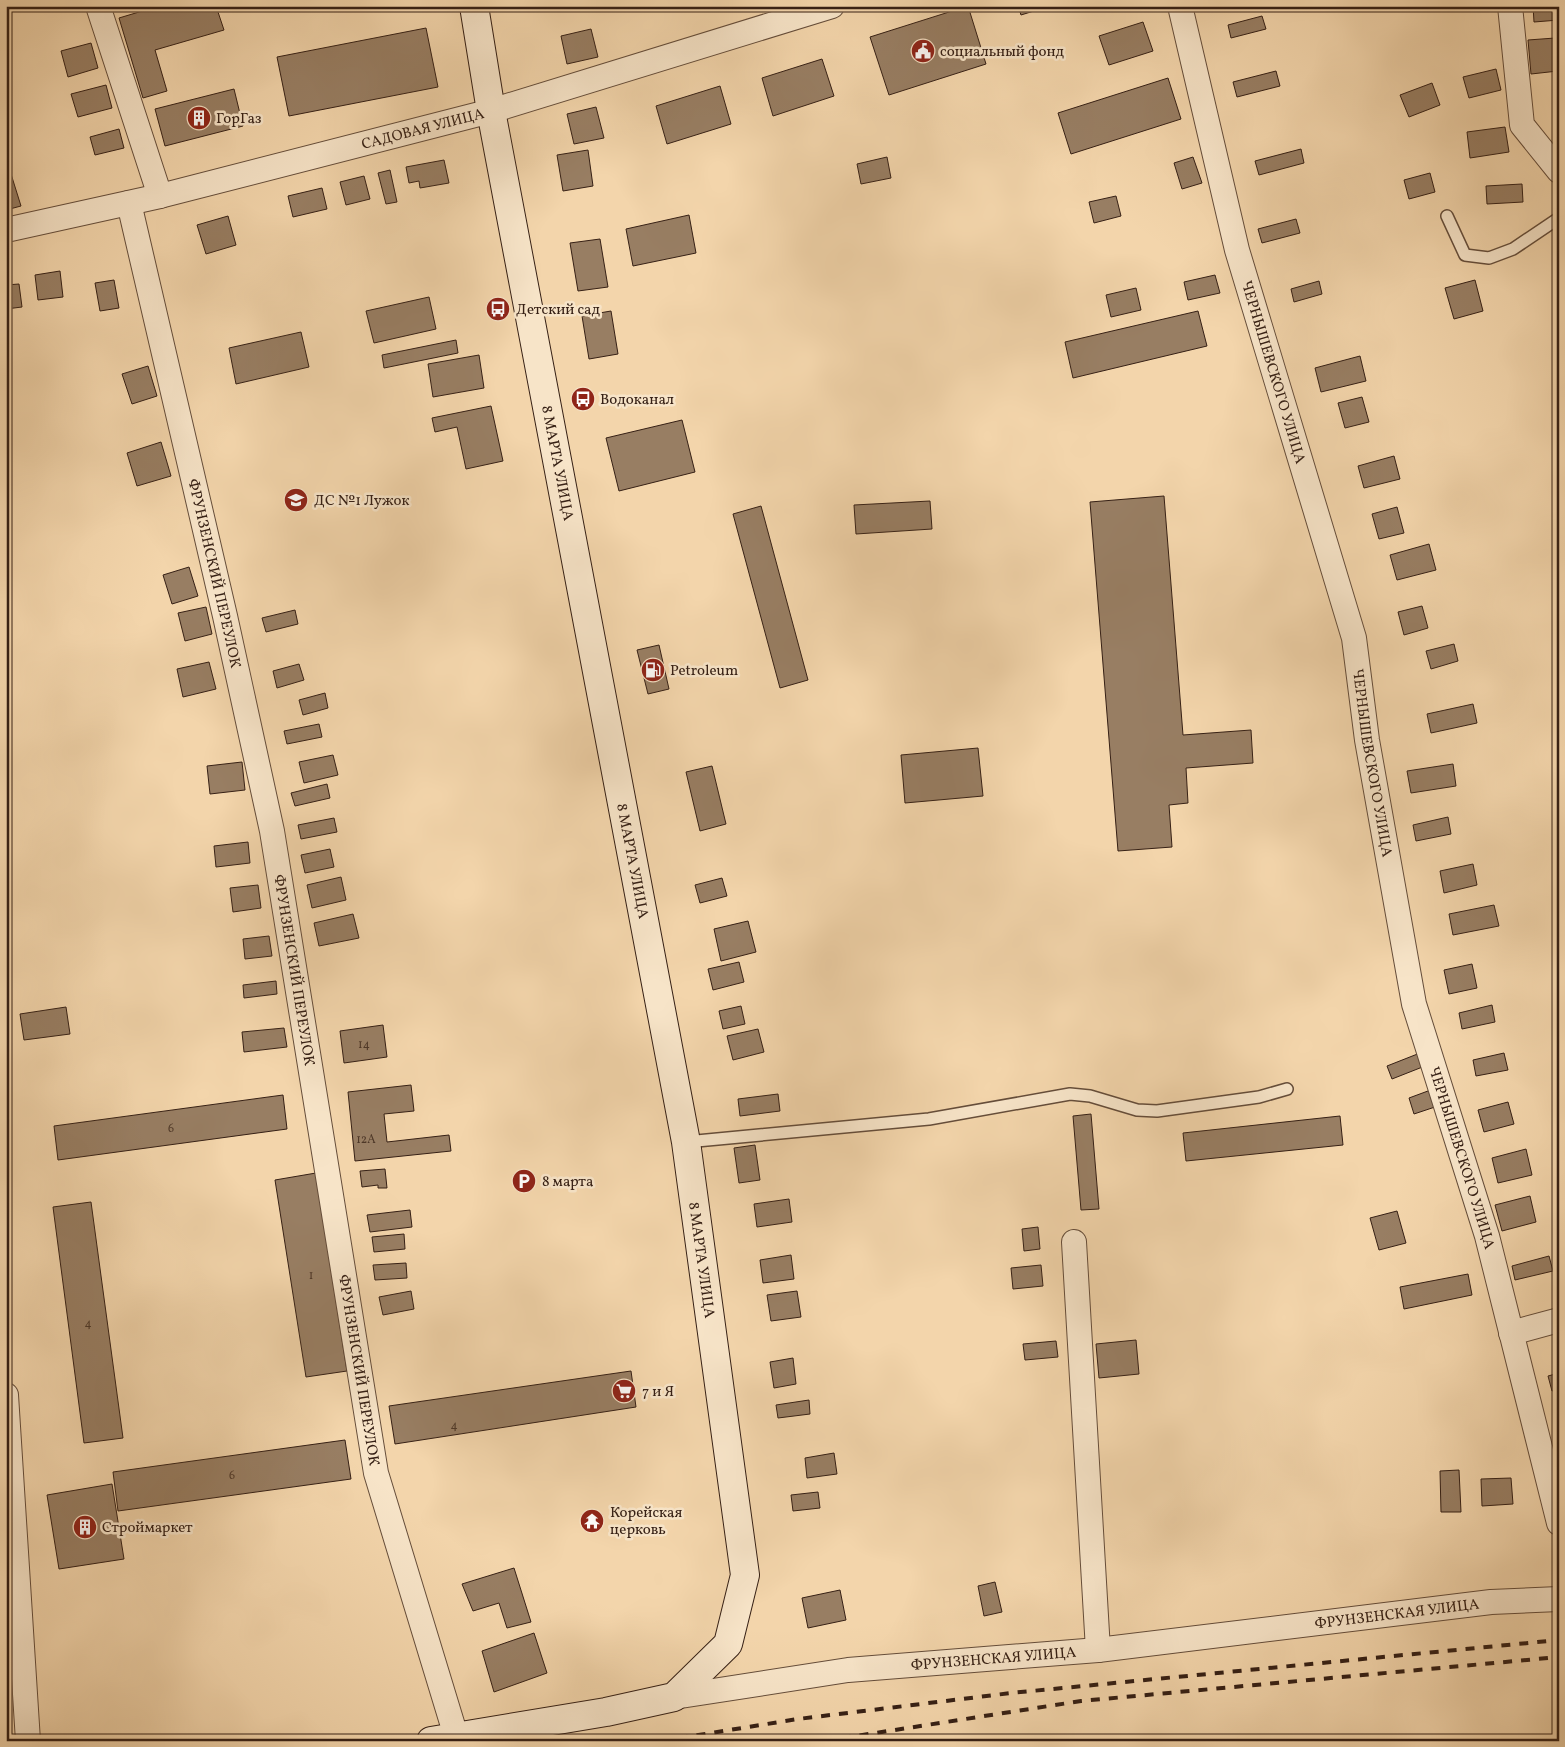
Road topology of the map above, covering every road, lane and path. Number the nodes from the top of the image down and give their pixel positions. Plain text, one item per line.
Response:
1 (98, 6) edge
2 (474, 6) edge
3 (832, 6) edge
4 (1180, 6) edge
5 (1510, 6) edge
6 (491, 111) junction
7 (1559, 172) edge
8 (160, 196) junction
9 (129, 203) junction
10 (1447, 216) dead end
11 (1559, 218) edge
12 (6, 230) edge
13 (1287, 1089) dead end
14 (686, 1142) junction
15 (1074, 1242) dead end
16 (1559, 1320) edge
17 (1512, 1333) junction
18 (6, 1395) edge
19 (1559, 1523) edge
20 (1559, 1599) edge
21 (1098, 1650) junction
22 (674, 1697) junction
23 (444, 1738) edge
24 (28, 1741) edge

1 - 8 street
2 - 6 street, 8 МАРТА УЛИЦА
3 - 6 street, САДОВАЯ УЛИЦА
4 - 17 street, ЧЕРНЫШЕВСКОГО УЛИЦА
5 - 7 street
6 - 8 street, САДОВАЯ УЛИЦА
6 - 14 street, 8 МАРТА УЛИЦА
8 - 9 street, САДОВАЯ УЛИЦА
9 - 12 street, САДОВАЯ УЛИЦА
9 - 23 street, ФРУНЗЕНСКИЙ ПЕРЕУЛОК
10 - 11 lane
13 - 14 lane
14 - 22 street, 8 МАРТА УЛИЦА
15 - 21 street
16 - 17 street
17 - 19 street, ЧЕРНЫШЕВСКОГО УЛИЦА
18 - 24 street
20 - 21 street, ФРУНЗЕНСКАЯ УЛИЦА
21 - 22 street, ФРУНЗЕНСКАЯ УЛИЦА
22 - 23 street, ФРУНЗЕНСКАЯ УЛИЦА

